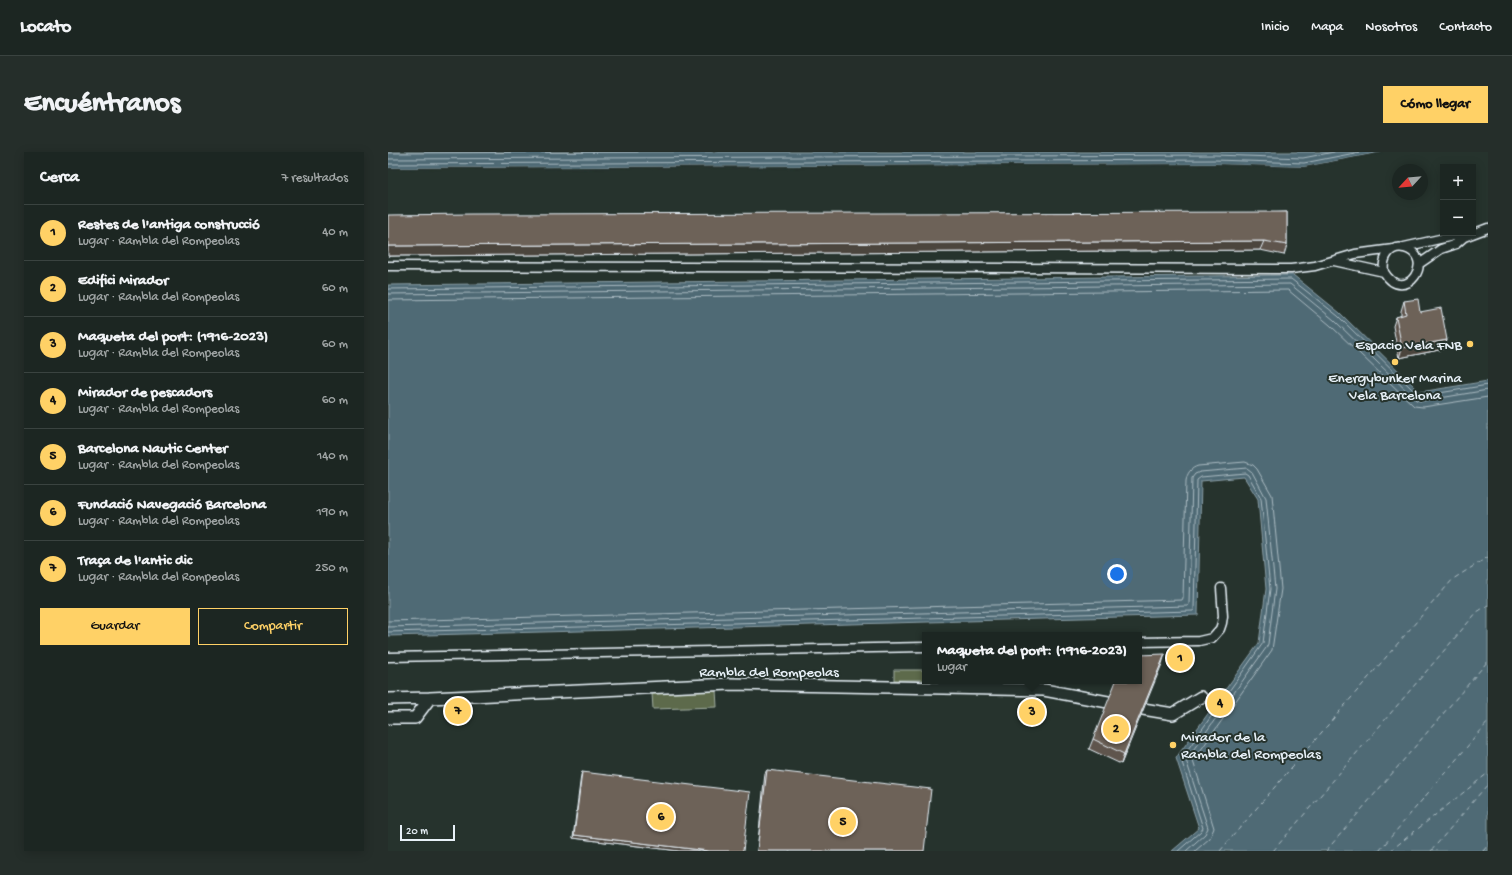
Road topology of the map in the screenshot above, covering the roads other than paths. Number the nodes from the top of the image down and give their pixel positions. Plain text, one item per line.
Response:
1 (1488, 228) edge
2 (1464, 237) junction
3 (1402, 248) junction
4 (1393, 249) junction
5 (1333, 261) junction
6 (1419, 264) junction
7 (388, 266) edge
8 (1384, 272) junction
9 (1221, 588) dead end
10 (1142, 642) edge
11 (922, 646) edge
12 (388, 657) edge
13 (1201, 697) dead end
14 (430, 698) junction
15 (388, 699) edge
16 (1108, 702) edge
17 (1143, 709) edge
18 (388, 718) edge

1 - 2 lane
2 - 3 lane
2 - 6 lane
3 - 4 lane
3 - 6 lane
4 - 5 lane
4 - 8 lane
5 - 7 lane
5 - 8 lane
6 - 8 lane
9 - 10 lane
11 - 12 lane
13 - 17 street
14 - 15 street, Rambla del Rompeolas
14 - 16 street, Rambla del Rompeolas
14 - 18 street

